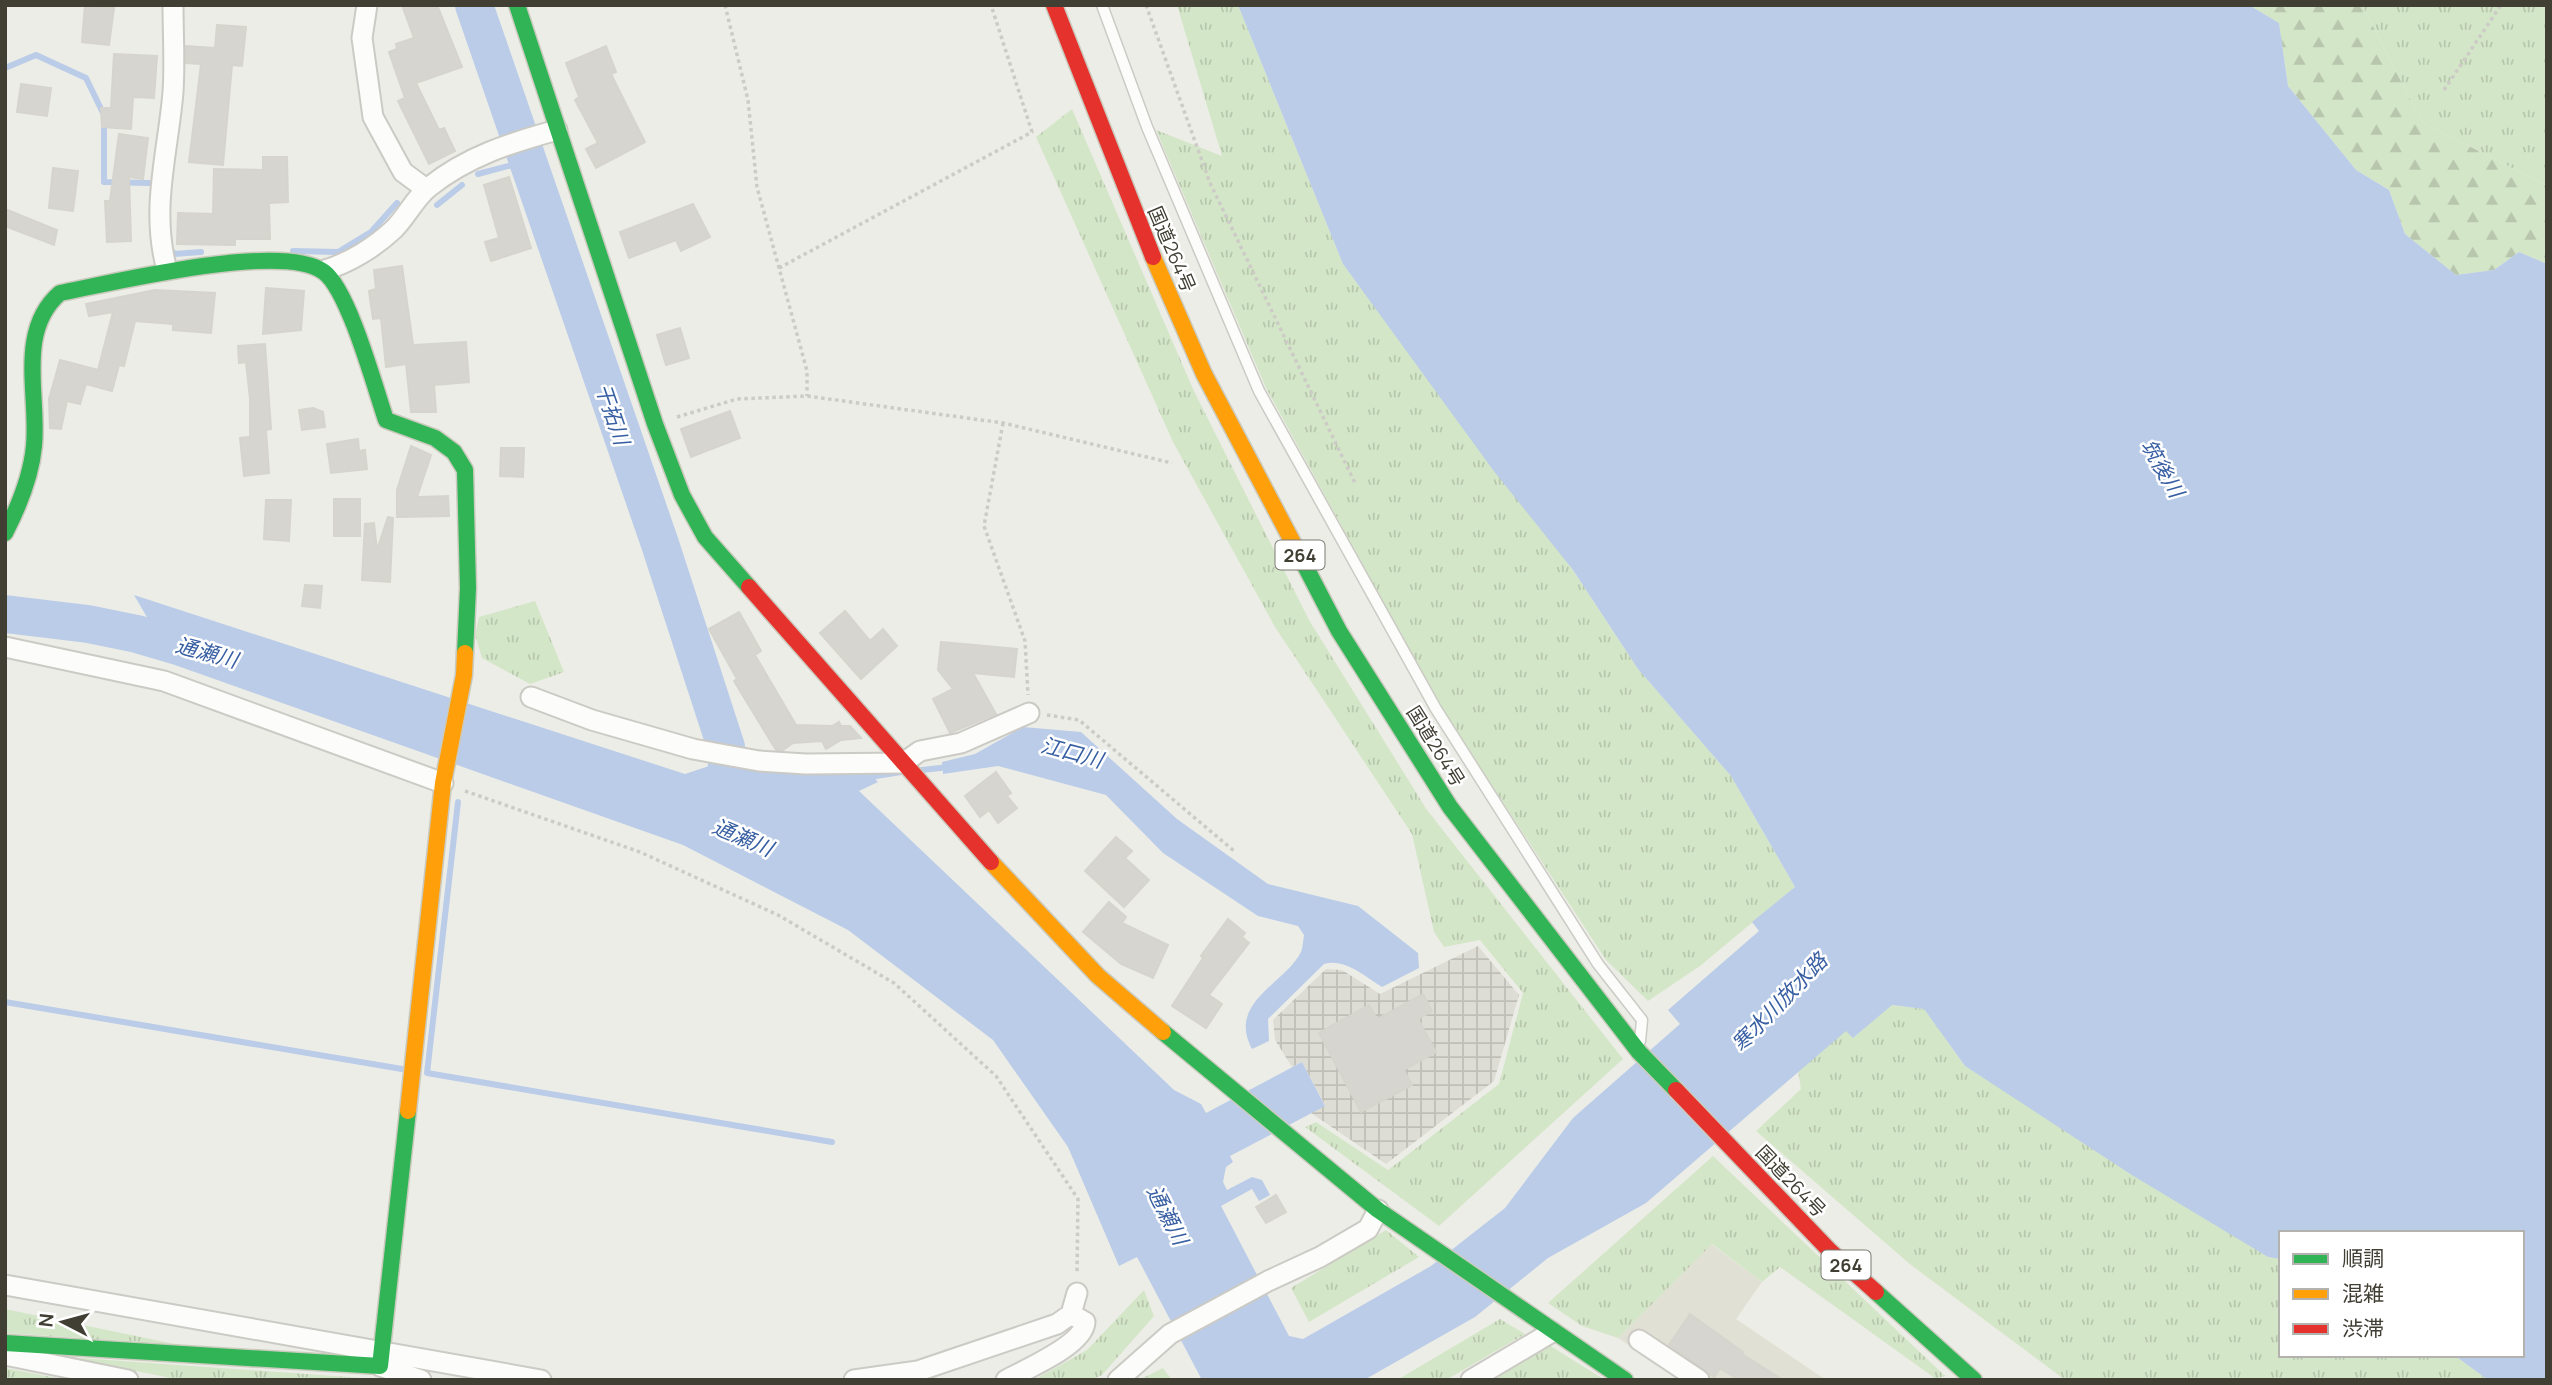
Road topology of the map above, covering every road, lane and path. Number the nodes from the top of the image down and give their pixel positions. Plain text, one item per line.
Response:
1 (173, 5) edge
2 (367, 5) edge
3 (517, 5) edge
4 (725, 5) edge
5 (991, 5) edge
6 (1055, 5) edge
7 (1102, 5) edge
8 (1146, 5) edge
9 (2501, 5) edge
10 (2444, 90) dead end
11 (557, 130) junction
12 (426, 190) junction
13 (779, 268) junction
14 (167, 270) junction
15 (325, 270) junction
16 (807, 396) junction
17 (1003, 423) junction
18 (655, 424) junction
19 (1172, 463) dead end
20 (1355, 483) dead end
21 (5, 533) edge
22 (5, 647) edge
23 (531, 697) dead end
24 (1029, 713) junction
25 (903, 763) junction
26 (444, 779) junction
27 (1234, 851) dead end
28 (1639, 1052) junction
29 (1386, 1216) junction
30 (5, 1285) edge
31 (1077, 1293) joint
32 (1071, 1314) junction
33 (1547, 1329) junction
34 (1639, 1340) dead end
35 (5, 1343) edge
36 (5, 1355) edge
37 (380, 1360) junction
38 (128, 1380) edge
39 (421, 1380) edge
40 (541, 1380) edge
41 (854, 1380) edge
42 (1006, 1380) edge
43 (1118, 1380) edge
44 (1471, 1380) edge
45 (1625, 1380) edge
46 (1699, 1380) edge
47 (1974, 1380) edge

1 - 14 street
2 - 12 street
3 - 11 main road
4 - 13 path
5 - 13 path
6 - 28 main road, 国道264号 / 264
7 - 28 lane
8 - 20 path
9 - 10 path
11 - 12 street
11 - 18 main road
12 - 15 street
13 - 16 path
14 - 15 main road
14 - 21 main road
15 - 26 main road
16 - 17 path
16 - 18 path
17 - 19 path
17 - 24 path
18 - 25 main road
22 - 26 street
23 - 25 street
24 - 25 street
24 - 27 path
25 - 29 main road
26 - 31 path
26 - 37 main road
28 - 47 main road, 国道264号 / 264
29 - 33 main road
29 - 43 street
30 - 37 street
31 - 32 street
32 - 41 street
32 - 42 street
33 - 44 street
33 - 45 main road
34 - 46 street
35 - 37 main road
36 - 38 street
37 - 39 street
37 - 40 street

